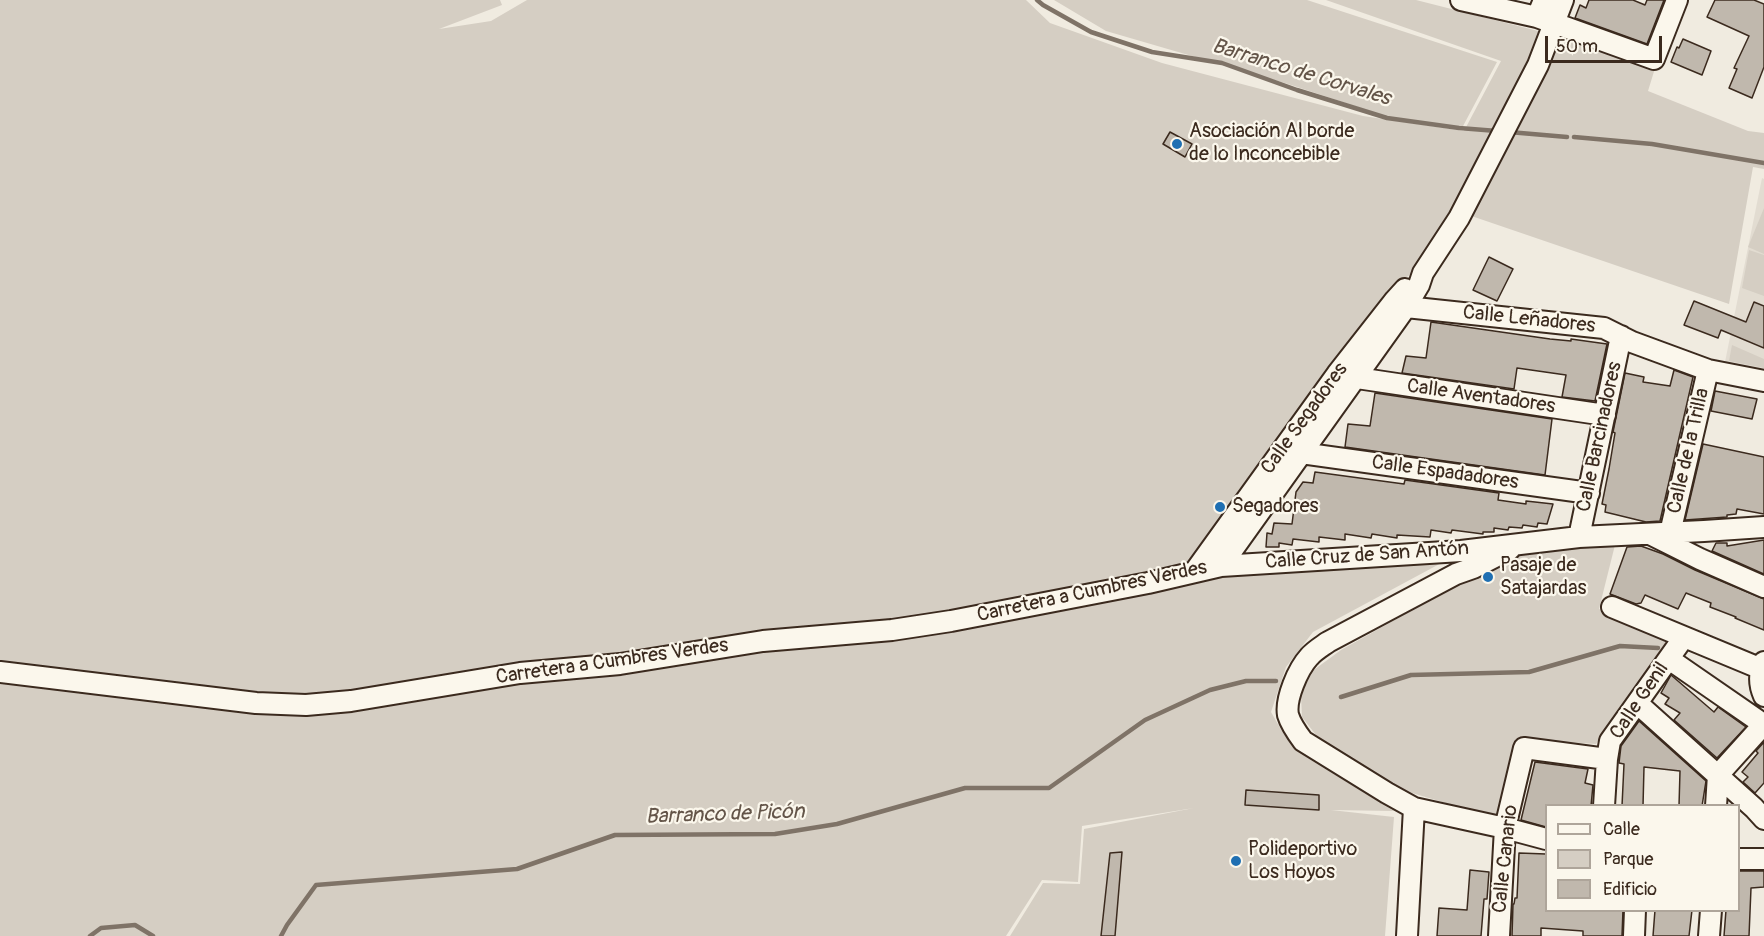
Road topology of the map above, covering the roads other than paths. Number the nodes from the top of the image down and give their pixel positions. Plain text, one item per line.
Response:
1 (1461, 0) edge
2 (1563, 0) edge
3 (1677, 0) edge
4 (1545, 13) edge
5 (1401, 303) junction
6 (1621, 336) junction
7 (1708, 370) junction
8 (1357, 378) junction
9 (1764, 381) edge
10 (1605, 415) junction
11 (1301, 453) junction
12 (1589, 493) junction
13 (1764, 526) edge
14 (1704, 531) junction
15 (1649, 533) junction
16 (1670, 533) junction
17 (1579, 537) junction
18 (1521, 542) junction
19 (1468, 549) junction
20 (1700, 559) junction
21 (1221, 566) junction
22 (1195, 571) junction
23 (1465, 571) junction
24 (1764, 587) edge
25 (1612, 607) dead end
26 (1684, 637) junction
27 (1669, 658) junction
28 (1763, 667) edge
29 (0, 672) edge
30 (1764, 696) edge
31 (1637, 703) junction
32 (1764, 724) edge
33 (1607, 759) junction
34 (1718, 776) junction
35 (1604, 804) edge
36 (1716, 804) edge
37 (1724, 804) edge
38 (1414, 808) junction
39 (1764, 821) edge
40 (1505, 828) junction
41 (1545, 839) edge
42 (1740, 851) edge
43 (1764, 851) edge
44 (1740, 859) edge
45 (1764, 859) edge
46 (1635, 912) edge
47 (1711, 912) edge
48 (1407, 936) edge
49 (1499, 936) edge
50 (1634, 936) edge
51 (1709, 936) edge

1 - 4 street
2 - 4 street, Calle Segadores
3 - 4 street
4 - 5 street, Calle Segadores
5 - 6 street, Calle Leñadores
5 - 8 street, Calle Segadores
5 - 22 street, Calle Segadores
6 - 7 street, Calle Leñadores
6 - 10 street, Calle Barcinadores
7 - 9 street, Calle Leñadores
7 - 16 street, Calle de la Trilla
8 - 10 street, Calle Aventadores
8 - 11 street, Calle Segadores
10 - 12 street, Calle Barcinadores
11 - 12 street, Calle Espadadores
11 - 21 street, Calle Segadores
12 - 17 street, Calle Barcinadores
13 - 14 street, Calle Cruz de San Antón
14 - 16 street, Calle Cruz de San Antón
14 - 20 street
15 - 16 street, Calle Cruz de San Antón
15 - 17 street, Calle Cruz de San Antón
15 - 20 street
17 - 18 street, Calle Cruz de San Antón
18 - 19 street, Calle Cruz de San Antón
18 - 23 street
19 - 21 street, Calle Cruz de San Antón
19 - 23 street
20 - 24 street
21 - 22 street, Carretera a Cumbres Verdes
22 - 29 street, Carretera a Cumbres Verdes
23 - 38 street
25 - 26 street
26 - 27 street, Calle Genil
26 - 28 street
27 - 31 street, Calle Genil
27 - 32 street
28 - 30 street
31 - 33 street, Calle Genil
31 - 34 street
32 - 34 street
33 - 35 street, Calle Genil
33 - 40 street, Calle Canario
34 - 36 street
34 - 39 street
37 - 39 street
38 - 40 street
38 - 48 street
40 - 41 street
40 - 49 street, Calle Canario
42 - 43 street
44 - 45 street
46 - 50 street
47 - 51 street

